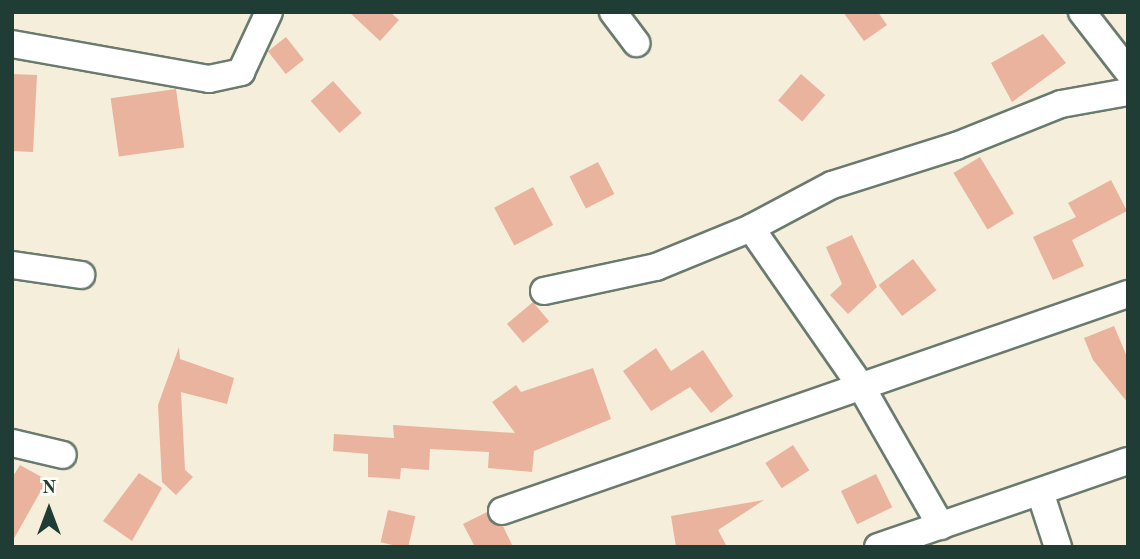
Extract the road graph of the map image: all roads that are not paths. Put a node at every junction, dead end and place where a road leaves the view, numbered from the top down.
1 (269, 12) edge
2 (613, 12) edge
3 (1083, 12) edge
4 (636, 43) dead end
5 (12, 44) edge
6 (1128, 71) edge
7 (1128, 92) edge
8 (751, 228) junction
9 (12, 264) edge
10 (81, 275) dead end
11 (544, 291) dead end
12 (1128, 294) edge
13 (862, 388) junction
14 (12, 443) edge
15 (63, 455) dead end
16 (1128, 461) edge
17 (1041, 495) junction
18 (502, 511) dead end
19 (941, 526) junction
20 (878, 547) edge
21 (1058, 547) edge

1 - 5 street
2 - 4 street
3 - 6 street
7 - 8 street
8 - 11 street
8 - 13 street
9 - 10 street
12 - 13 street
13 - 18 street
13 - 19 street
14 - 15 street
16 - 17 street
17 - 19 street
17 - 21 street
19 - 20 street

